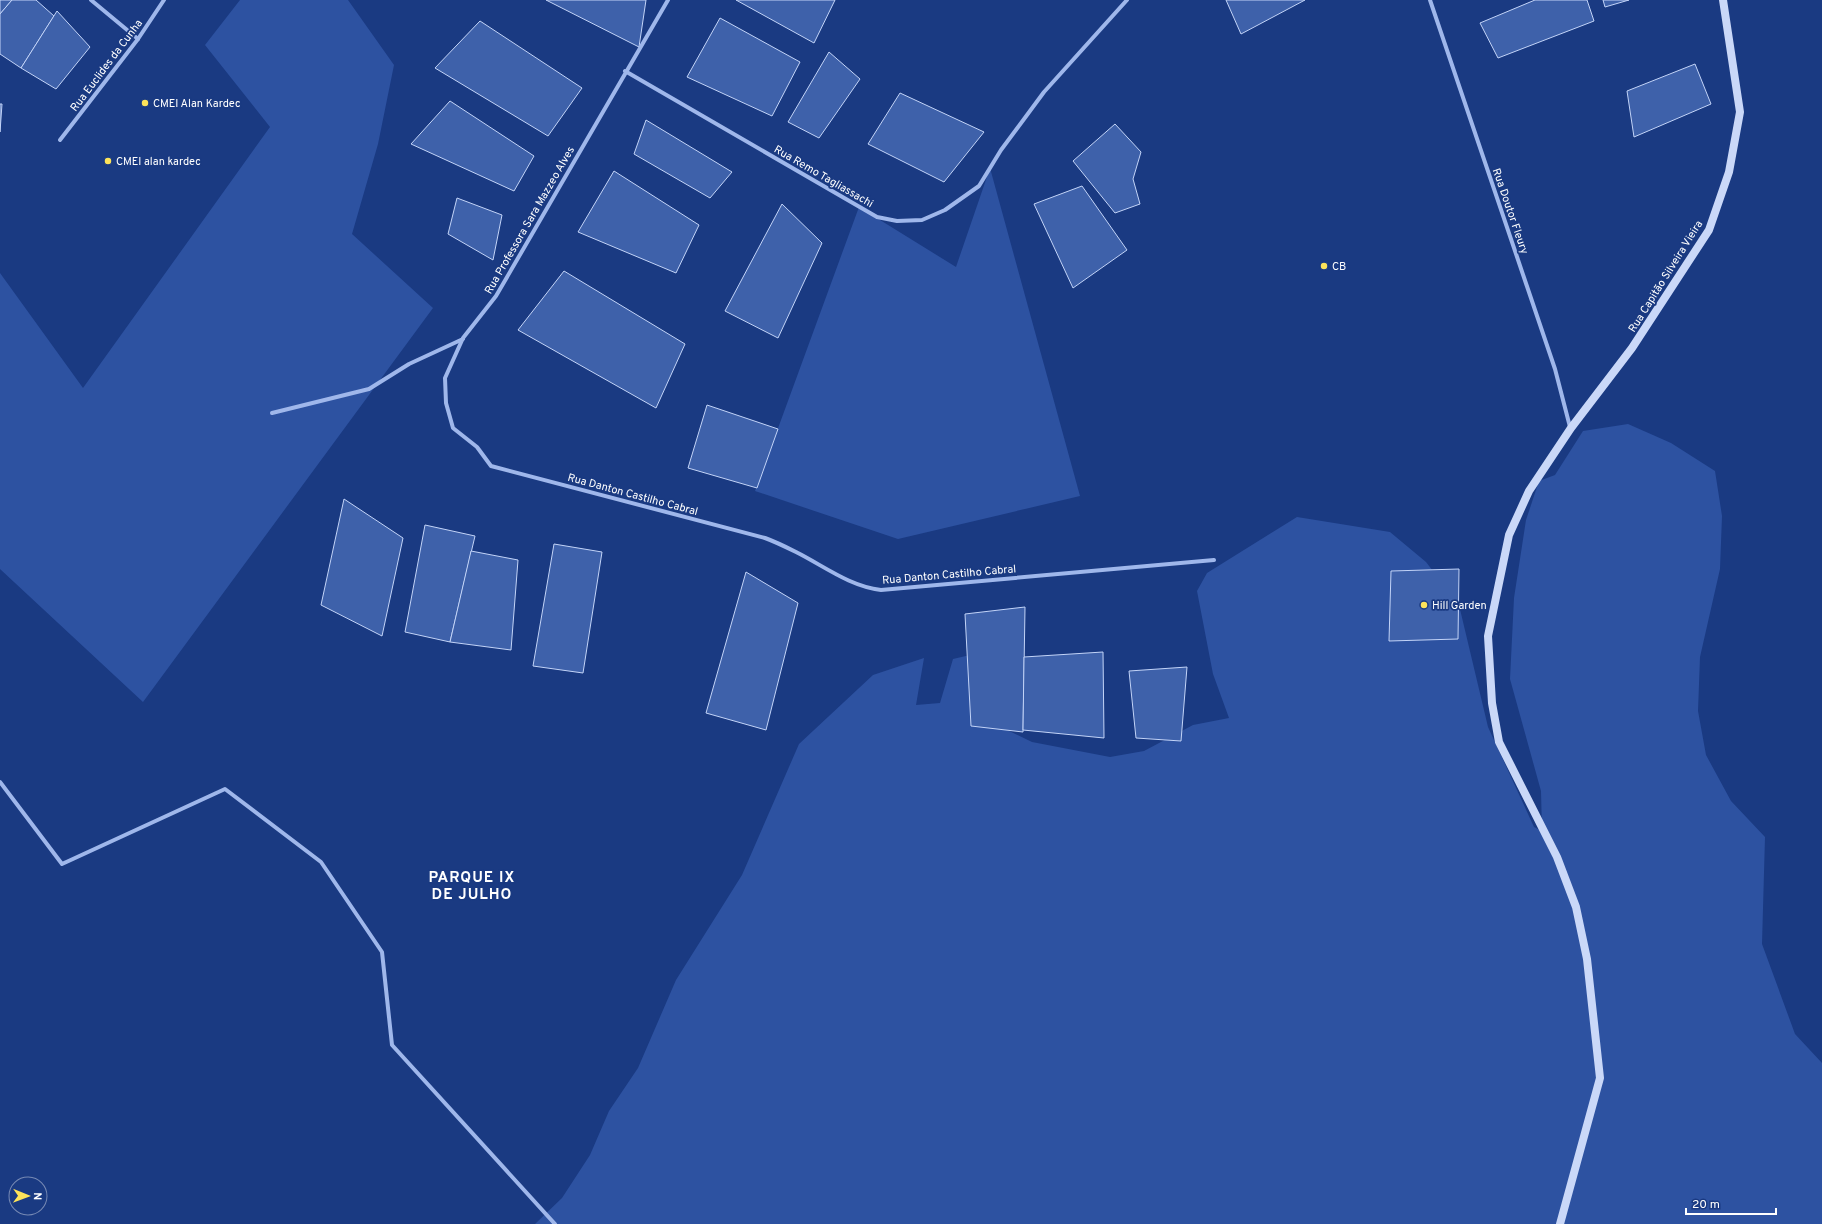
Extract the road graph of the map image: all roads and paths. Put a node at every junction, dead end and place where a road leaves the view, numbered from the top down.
1 (91, 0) edge
2 (164, 0) edge
3 (668, 0) edge
4 (1127, 0) edge
5 (1430, 0) edge
6 (1723, 0) edge
7 (138, 39) junction
8 (625, 71) junction
9 (60, 140) dead end
10 (463, 338) junction
11 (272, 413) dead end
12 (1571, 428) junction
13 (477, 447) joint
14 (1214, 560) dead end
15 (0, 782) edge
16 (555, 1224) edge
17 (1560, 1224) edge

1 - 7 street
2 - 7 street, Rua Euclides da Cunha
3 - 8 street, Rua Professora Sara Mazzeo Alves
4 - 8 street, Rua Remo Tagliassachi
5 - 12 street, Rua Doutor Fleury
6 - 12 street, Rua Capitão Silveira Vieira
7 - 9 street, Rua Euclides da Cunha
8 - 10 street, Rua Professora Sara Mazzeo Alves
10 - 11 street
10 - 13 street, Rua Professora Sara Mazzeo Alves
12 - 17 street, Rua Capitão Silveira Vieira
13 - 14 street, Rua Danton Castilho Cabral
15 - 16 street

